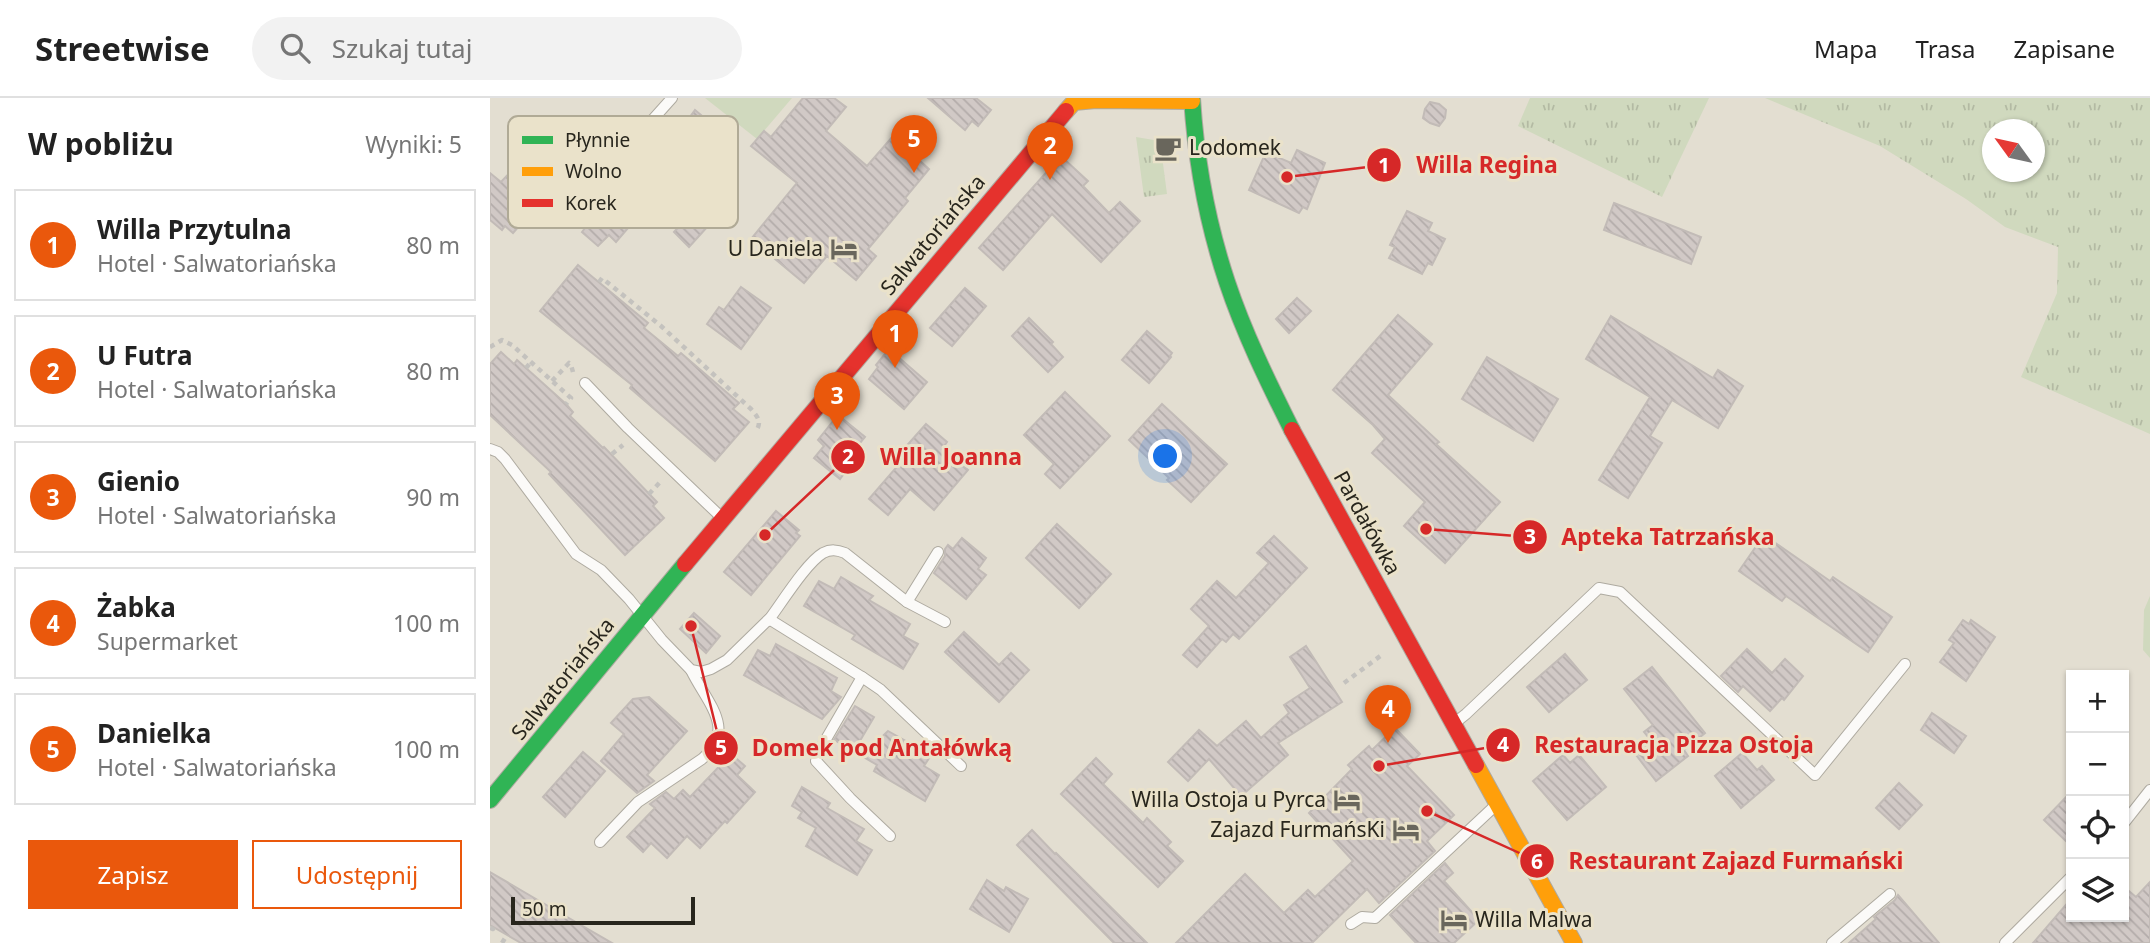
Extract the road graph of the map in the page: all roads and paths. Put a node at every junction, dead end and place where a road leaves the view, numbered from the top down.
1 (672, 98) edge
2 (1192, 99) edge
3 (1072, 100) edge
4 (656, 116) edge
5 (599, 282) dead end
6 (490, 346) edge
7 (531, 362) junction
8 (526, 368) dead end
9 (585, 383) dead end
10 (566, 404) dead end
11 (750, 439) dead end
12 (490, 449) edge
13 (722, 518) junction
14 (938, 552) dead end
15 (907, 602) junction
16 (642, 616) junction
17 (768, 621) junction
18 (945, 622) dead end
19 (1389, 651) dead end
20 (1905, 663) dead end
21 (691, 670) junction
22 (862, 677) junction
23 (1344, 683) dead end
24 (1454, 723) junction
25 (961, 766) dead end
26 (2150, 790) edge
27 (490, 800) edge
28 (1498, 803) junction
29 (2129, 816) edge
30 (890, 836) dead end
31 (600, 842) dead end
32 (2066, 882) edge
33 (1890, 894) dead end
34 (1351, 924) dead end
35 (507, 935) dead end
36 (502, 943) edge
37 (1574, 943) edge
38 (1832, 943) edge
39 (2005, 943) edge

1 - 4 lane
2 - 3 street, Salwatoriańska
2 - 24 street, Pardałówka
3 - 13 street, Salwatoriańska
5 - 11 path
6 - 7 path
7 - 8 path
7 - 10 path
9 - 13 lane
12 - 16 lane
13 - 16 street, Salwatoriańska
14 - 15 lane
15 - 17 lane
15 - 18 lane
16 - 21 lane, Salwatoriańska
16 - 27 street, Salwatoriańska
17 - 21 lane
17 - 22 lane
19 - 23 path
20 - 24 lane
21 - 31 lane, Salwatoriańska
22 - 25 lane
22 - 30 lane
24 - 28 street, Pardałówka
26 - 29 lane
28 - 34 lane
28 - 37 street, Pardałówka
32 - 39 lane
33 - 38 lane
35 - 36 path

